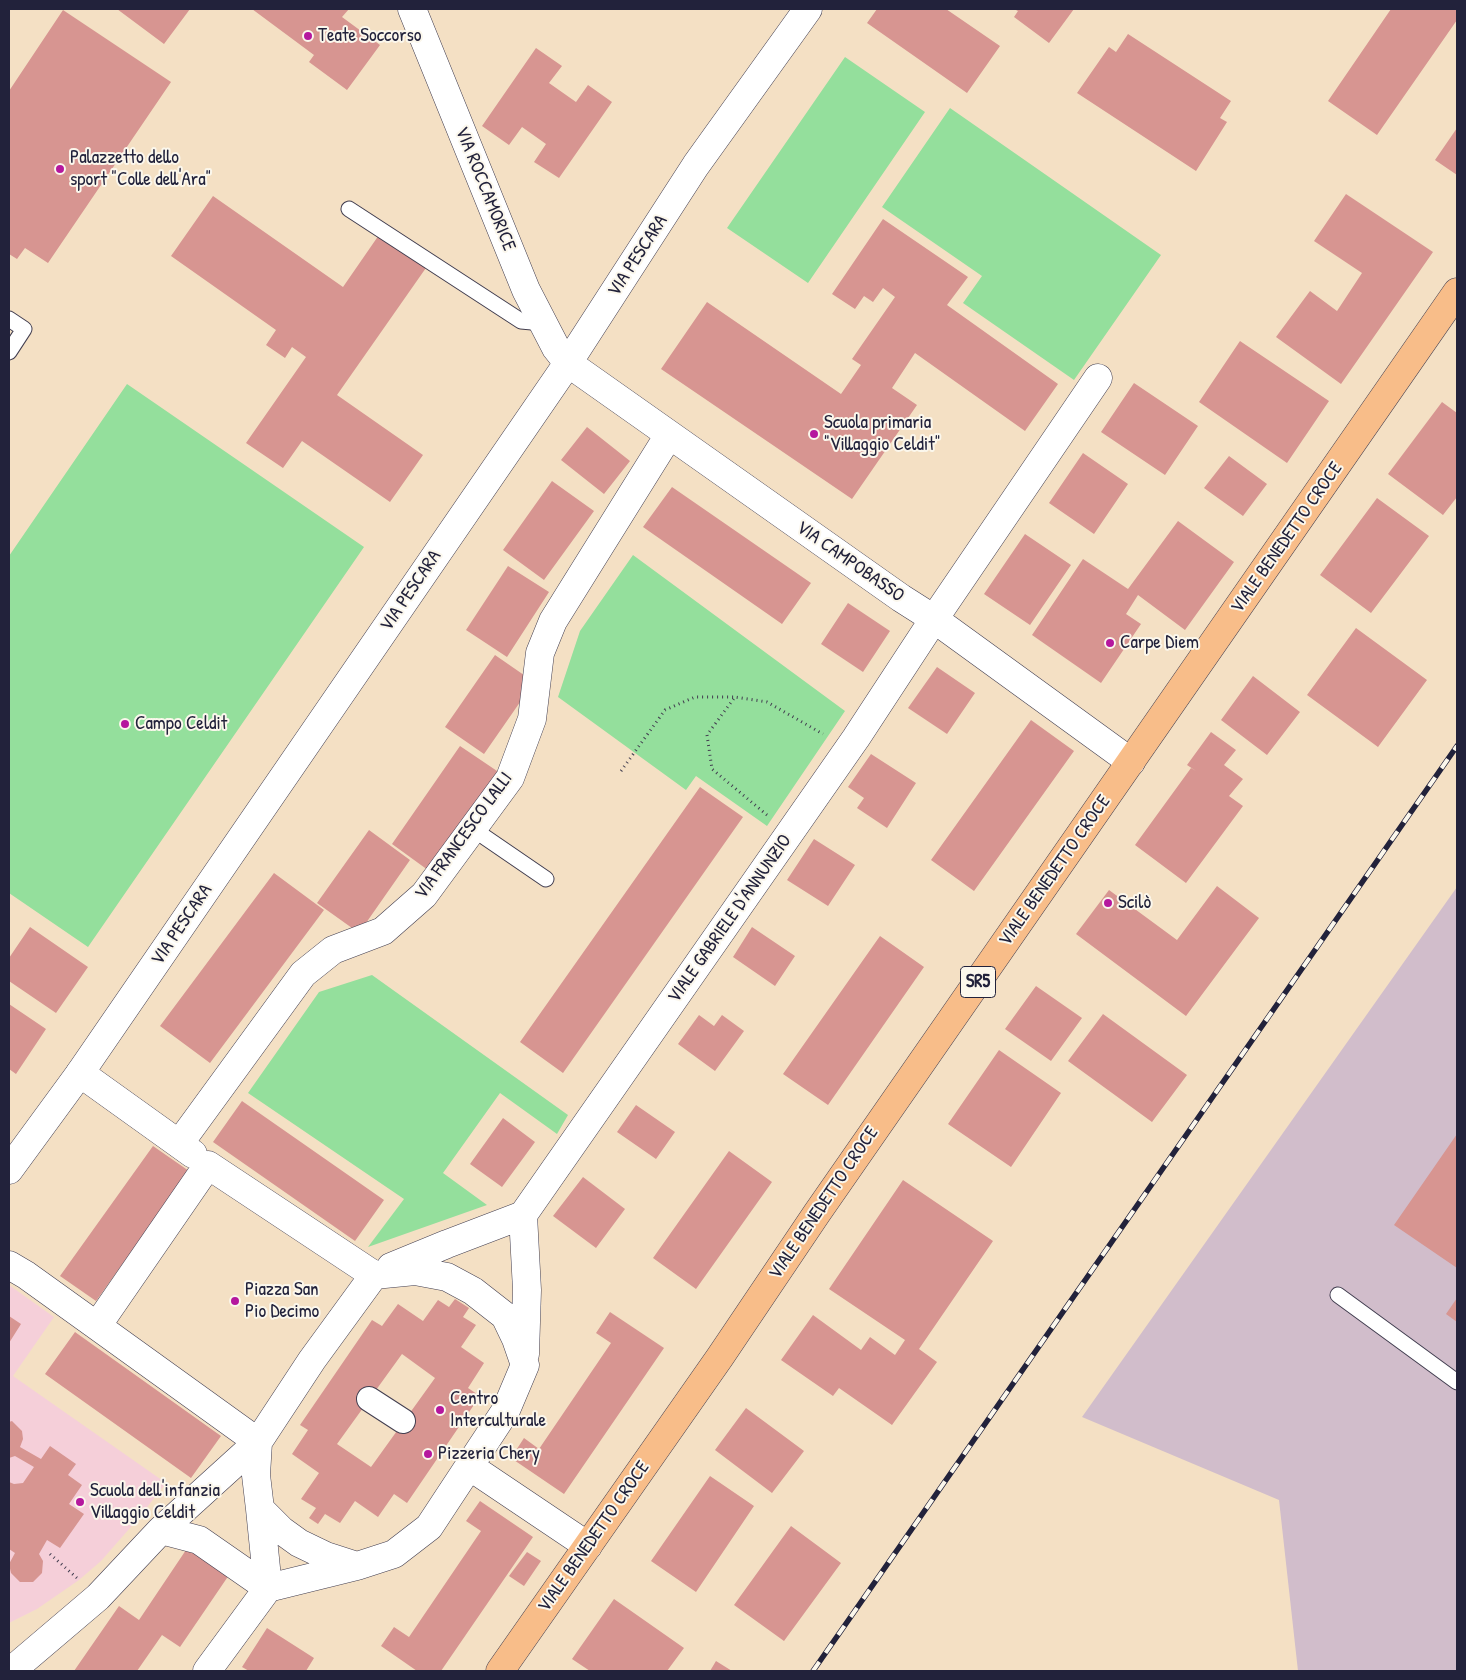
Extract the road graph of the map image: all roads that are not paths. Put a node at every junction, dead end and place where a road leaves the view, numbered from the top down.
1 (412, 9) edge
2 (808, 9) edge
3 (349, 209) dead end
4 (1457, 292) edge
5 (9, 319) edge
6 (542, 323) junction
7 (9, 352) edge
8 (568, 363) junction
9 (1098, 378) dead end
10 (669, 435) junction
11 (934, 619) junction
12 (1131, 762) junction
13 (472, 829) junction
14 (546, 879) dead end
15 (80, 1074) junction
16 (179, 1144) junction
17 (208, 1165) junction
18 (9, 1170) edge
19 (523, 1215) junction
20 (9, 1265) edge
21 (374, 1275) junction
22 (1338, 1295) dead end
23 (97, 1326) junction
24 (524, 1365) junction
25 (1457, 1382) edge
26 (369, 1399) dead end
27 (403, 1422) dead end
28 (258, 1442) junction
29 (469, 1466) junction
30 (260, 1509) junction
31 (162, 1530) junction
32 (588, 1546) junction
33 (357, 1566) junction
34 (268, 1588) junction
35 (11, 1671) edge
36 (207, 1671) edge
37 (500, 1671) edge

1 - 6 street, VIA ROCCAMORICE
2 - 8 street, VIA PESCARA
3 - 6 lane
4 - 12 main road, VIALE BENEDETTO CROCE / SR5
5 - 7 lane
6 - 8 street, VIA ROCCAMORICE
8 - 10 street, VIA CAMPOBASSO
8 - 15 street, VIA PESCARA
9 - 11 street, VIALE GABRIELE D'ANNUNZIO
10 - 11 street, VIA CAMPOBASSO
10 - 13 street, VIA FRANCESCO LALLI
11 - 12 street, VIA CAMPOBASSO
11 - 19 street, VIALE GABRIELE D'ANNUNZIO
12 - 32 main road, VIALE BENEDETTO CROCE / SR5
13 - 14 lane
13 - 16 street, VIA FRANCESCO LALLI
15 - 16 street
15 - 18 street, VIA PESCARA
16 - 17 street
17 - 21 street
17 - 23 street
19 - 21 street
19 - 24 street
20 - 23 street
21 - 24 street
21 - 28 street
22 - 25 lane
23 - 28 street
24 - 29 street
26 - 27 street
28 - 30 street
28 - 31 street
29 - 32 street
29 - 33 street
30 - 33 street
30 - 34 street
31 - 34 street
31 - 35 street
32 - 37 main road, VIALE BENEDETTO CROCE / SR5
33 - 34 street
34 - 36 street

